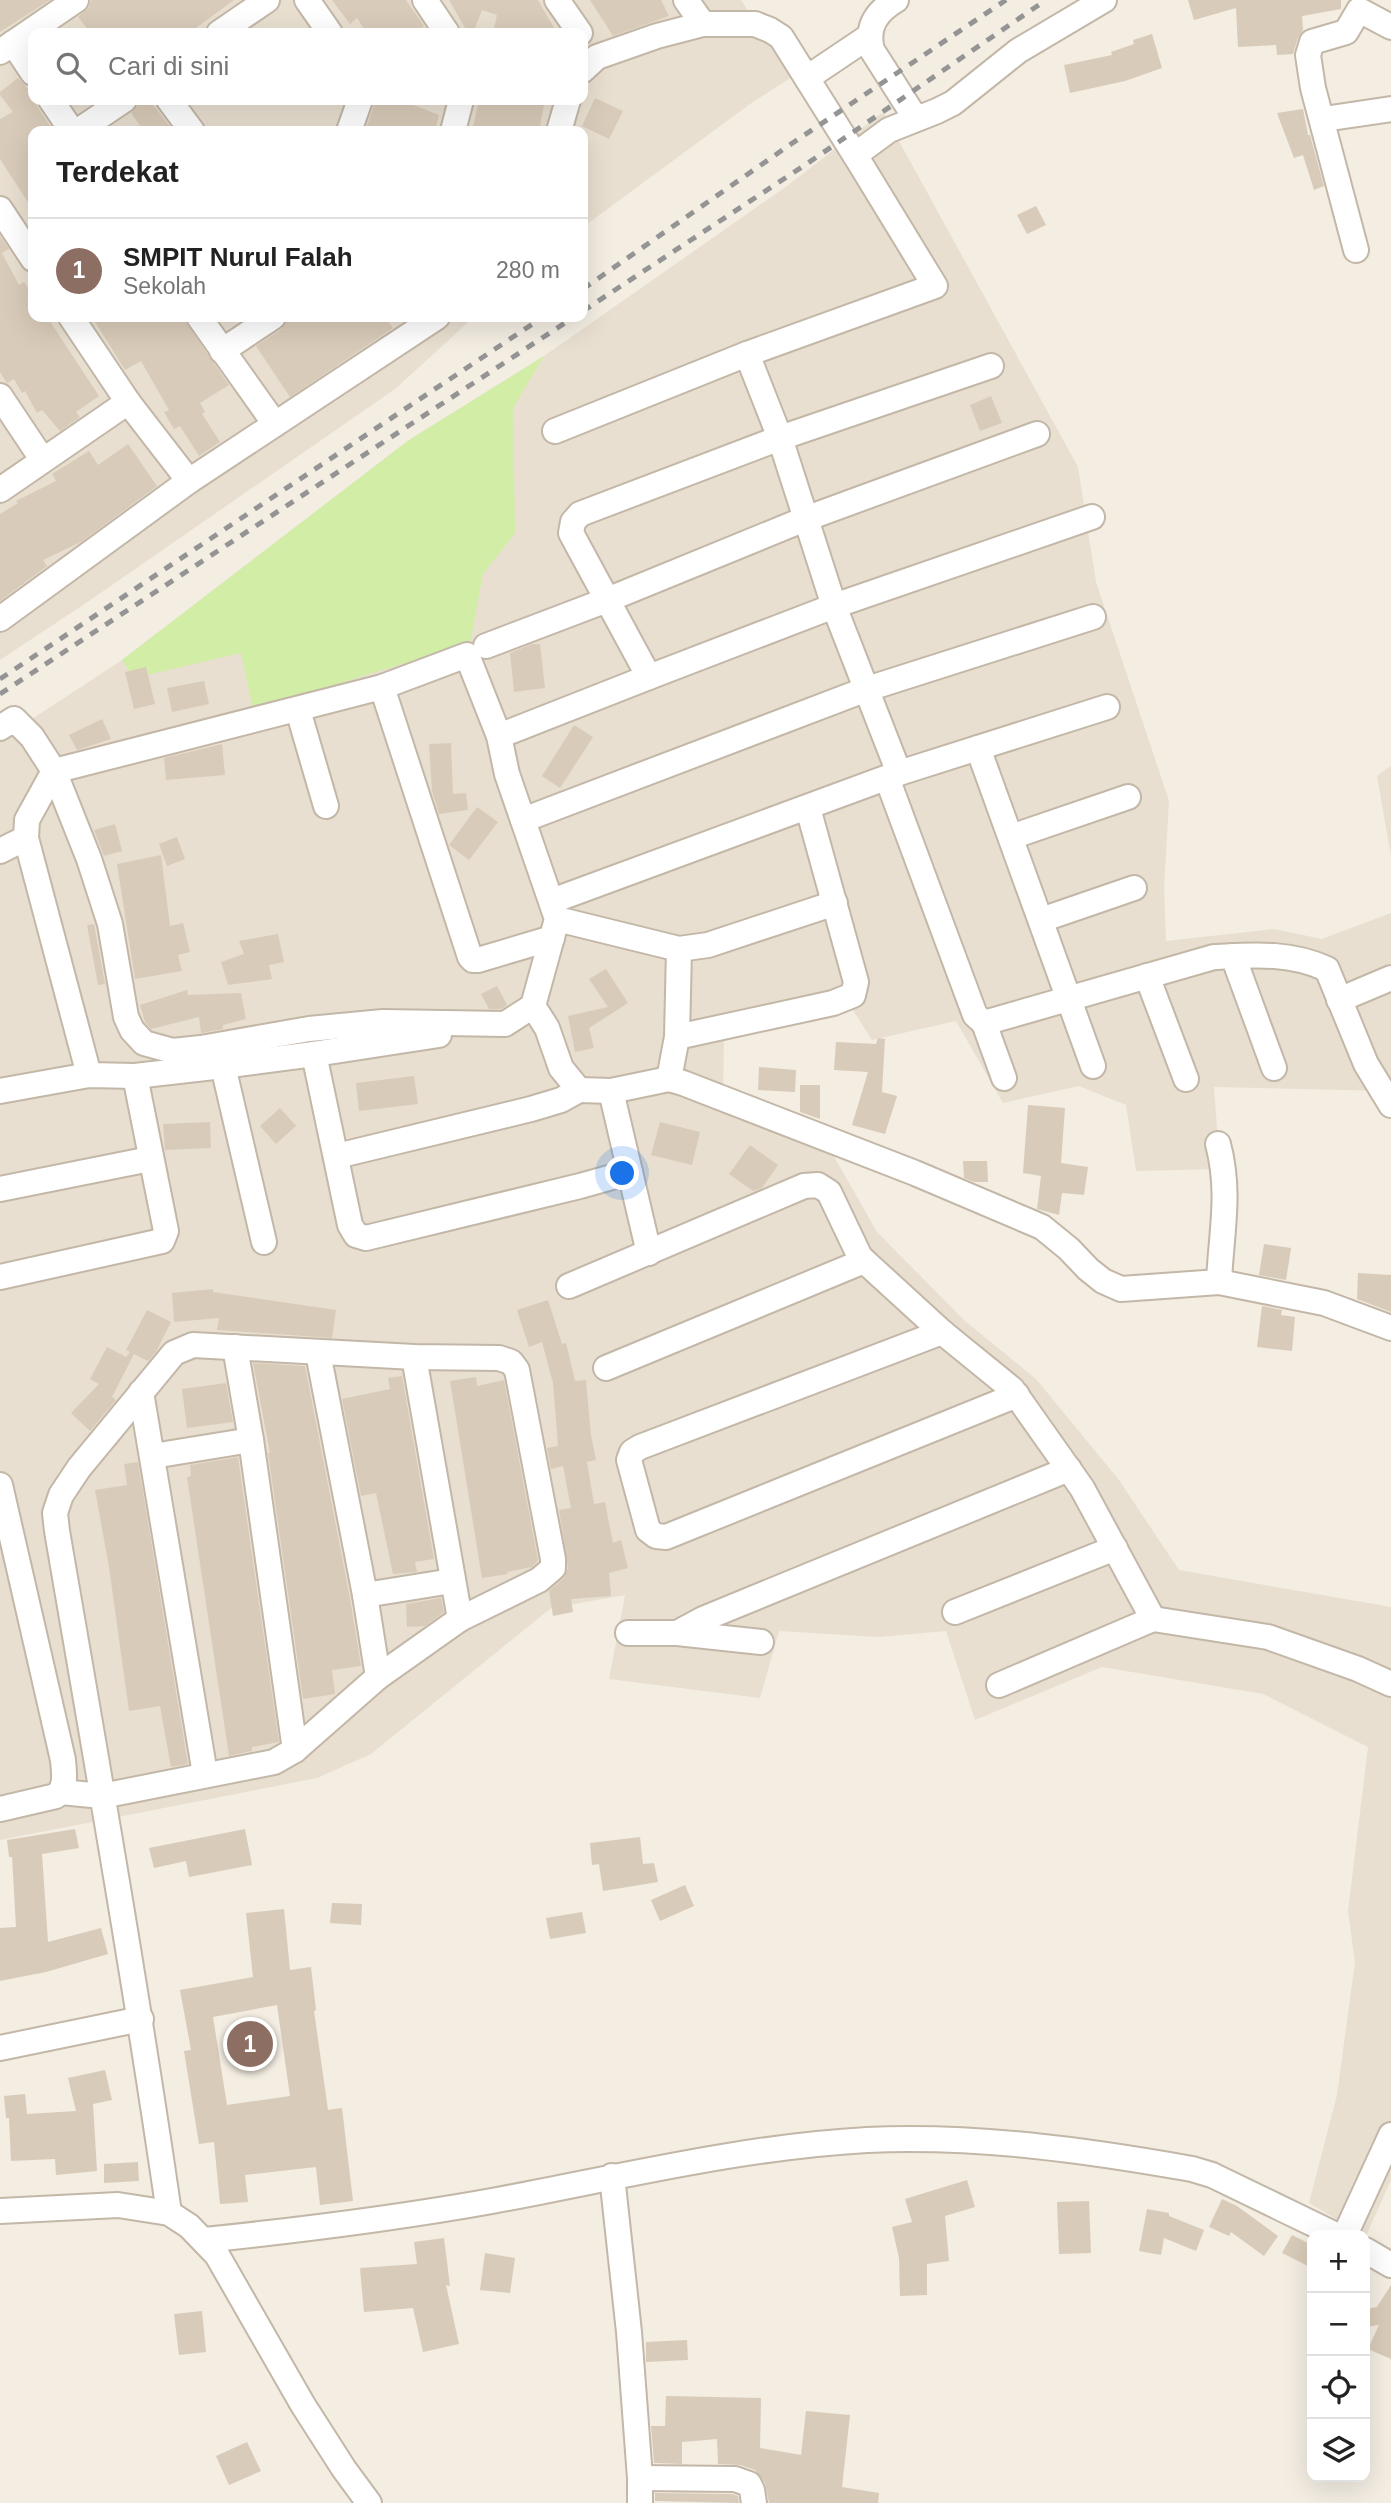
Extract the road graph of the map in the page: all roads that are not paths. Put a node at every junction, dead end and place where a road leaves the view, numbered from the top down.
1 (76, 0) edge
2 (267, 0) edge
3 (307, 0) edge
4 (425, 0) edge
5 (557, 0) edge
6 (686, 0) edge
7 (896, 0) edge
8 (1104, 0) edge
9 (1362, 5) edge
10 (703, 24) junction
11 (1391, 27) edge
12 (35, 28) edge
13 (226, 28) edge
14 (327, 28) edge
15 (444, 28) edge
16 (574, 28) edge
17 (28, 33) edge
18 (868, 37) junction
19 (6, 48) edge
20 (588, 49) edge
21 (28, 69) edge
22 (814, 73) junction
23 (54, 105) edge
24 (117, 105) edge
25 (173, 105) edge
26 (358, 105) edge
27 (460, 105) edge
28 (567, 105) edge
29 (1391, 109) edge
30 (916, 119) junction
31 (1324, 120) junction
32 (69, 126) edge
33 (85, 126) edge
34 (188, 126) edge
35 (351, 126) edge
36 (454, 126) edge
37 (560, 126) edge
38 (859, 152) junction
39 (0, 209) edge
40 (1356, 250) dead end
41 (28, 251) edge
42 (74, 322) edge
43 (202, 322) edge
44 (266, 322) edge
45 (429, 322) edge
46 (222, 351) junction
47 (747, 354) junction
48 (991, 366) dead end
49 (0, 396) edge
50 (128, 402) junction
51 (275, 424) junction
52 (555, 430) dead end
53 (1037, 435) dead end
54 (780, 438) junction
55 (42, 459) junction
56 (189, 481) junction
57 (0, 490) edge
58 (1092, 517) dead end
59 (805, 519) junction
60 (607, 600) junction
61 (834, 606) junction
62 (1093, 617) dead end
63 (0, 619) edge
64 (486, 646) dead end
65 (649, 677) junction
66 (382, 687) junction
67 (867, 689) junction
68 (1107, 707) dead end
69 (298, 710) junction
70 (0, 729) edge
71 (499, 736) junction
72 (978, 748) junction
73 (54, 771) junction
74 (893, 776) junction
75 (1128, 797) dead end
76 (326, 806) dead end
77 (807, 808) junction
78 (523, 820) junction
79 (1011, 837) junction
80 (26, 838) junction
81 (0, 851) edge
82 (1134, 888) dead end
83 (835, 903) junction
84 (553, 919) junction
85 (1041, 920) junction
86 (679, 949) junction
87 (1233, 956) junction
88 (1147, 976) junction
89 (1391, 978) edge
90 (1070, 998) junction
91 (1339, 1000) junction
92 (533, 1006) junction
93 (984, 1023) junction
94 (505, 1024) junction
95 (677, 1037) junction
96 (314, 1055) junction
97 (223, 1066) junction
98 (1093, 1066) dead end
99 (1274, 1068) dead end
100 (89, 1075) junction
101 (135, 1076) junction
102 (1004, 1078) dead end
103 (1384, 1078) edge
104 (669, 1079) junction
105 (1186, 1079) dead end
106 (579, 1090) junction
107 (0, 1091) edge
108 (611, 1091) junction
109 (1391, 1105) edge
110 (1218, 1144) dead end
111 (337, 1156) junction
112 (150, 1159) junction
113 (630, 1172) junction
114 (0, 1189) edge
115 (264, 1242) dead end
116 (649, 1253) junction
117 (864, 1261) junction
118 (0, 1277) edge
119 (1219, 1283) junction
120 (569, 1286) dead end
121 (1391, 1328) edge
122 (942, 1332) junction
123 (235, 1347) junction
124 (318, 1353) junction
125 (414, 1357) junction
126 (606, 1368) dead end
127 (141, 1392) junction
128 (1017, 1395) junction
129 (251, 1440) junction
130 (153, 1456) junction
131 (1069, 1469) junction
132 (0, 1485) edge
133 (6, 1541) edge
134 (1115, 1548) junction
135 (452, 1581) junction
136 (365, 1595) junction
137 (955, 1612) dead end
138 (460, 1619) junction
139 (1153, 1619) junction
140 (628, 1633) dead end
141 (677, 1633) junction
142 (761, 1642) dead end
143 (379, 1677) junction
144 (1391, 1684) edge
145 (999, 1685) dead end
146 (295, 1750) junction
147 (205, 1774) junction
148 (61, 1792) junction
149 (102, 1796) junction
150 (0, 1809) edge
151 (141, 2019) junction
152 (0, 2048) edge
153 (1391, 2135) edge
154 (612, 2176) junction
155 (0, 2211) edge
156 (169, 2213) junction
157 (1326, 2230) edge
158 (1347, 2230) edge
159 (205, 2240) junction
160 (1370, 2253) edge
161 (1391, 2265) edge
162 (640, 2478) junction
163 (369, 2503) edge
164 (640, 2503) edge
165 (754, 2503) edge

1 - 12 street
2 - 13 street
3 - 14 street
4 - 15 street
5 - 16 street
6 - 10 street
7 - 18 street
8 - 30 street
9 - 11 street
9 - 31 street
10 - 20 street
10 - 22 street
17 - 19 street
18 - 22 street
18 - 30 street
19 - 21 street
22 - 38 street
23 - 32 street
24 - 33 street
25 - 34 street
26 - 35 street
27 - 36 street
28 - 37 street
29 - 31 street
30 - 38 street
31 - 40 street
38 - 47 street
39 - 41 street
42 - 50 street
43 - 46 street
44 - 46 street
45 - 51 street
46 - 51 street
47 - 52 street
47 - 54 street
48 - 54 street
49 - 55 street
50 - 55 street
50 - 56 street
51 - 56 street
53 - 59 street
54 - 59 street
54 - 60 street
55 - 57 street
56 - 63 street
58 - 61 street
59 - 60 street
59 - 61 street
60 - 64 street
60 - 65 street
61 - 65 street
61 - 67 street
62 - 67 street
65 - 71 street
66 - 69 street
66 - 71 street
66 - 84 street
67 - 74 street
67 - 78 street
68 - 72 street
69 - 73 street
69 - 76 street
70 - 73 street
71 - 78 street
72 - 74 street
72 - 79 street
73 - 80 street
73 - 94 street
74 - 77 street
74 - 93 street
75 - 79 street
77 - 83 street
77 - 84 street
78 - 84 street
79 - 85 street
80 - 81 street
80 - 100 street
82 - 85 street
83 - 86 street
83 - 95 street
84 - 86 street
84 - 92 street
85 - 90 street
86 - 95 street
87 - 88 street
87 - 91 street
87 - 99 street
88 - 90 street
88 - 105 street
89 - 91 street
90 - 93 street
90 - 98 street
91 - 103 street
92 - 94 street
92 - 106 street
93 - 102 street
94 - 96 street
95 - 104 street
96 - 97 street
96 - 111 street
97 - 101 street
97 - 115 street
100 - 101 street
100 - 107 street
101 - 112 street
103 - 109 street
104 - 108 street
104 - 119 street
106 - 108 street
106 - 111 street
108 - 113 street
110 - 119 street
111 - 113 street
112 - 114 street
112 - 118 street
113 - 116 street
116 - 117 street
116 - 120 street
117 - 122 street
117 - 126 street
119 - 121 street
122 - 128 street
122 - 128 street
123 - 124 street
123 - 127 street
123 - 129 street
124 - 125 street
124 - 136 street
125 - 135 street
125 - 138 street
127 - 130 street
127 - 149 street
128 - 131 street
129 - 130 street
129 - 146 street
130 - 147 street
131 - 134 street
131 - 141 street
132 - 133 street
133 - 148 street
134 - 137 street
134 - 139 street
135 - 136 street
135 - 138 street
136 - 143 street
138 - 143 street
139 - 144 street
139 - 145 street
140 - 141 street
141 - 142 street
143 - 146 street
146 - 147 street
147 - 149 street
148 - 149 street
148 - 150 street
149 - 151 street
151 - 152 street
151 - 156 street
153 - 158 street
154 - 157 street
154 - 159 street
154 - 162 street
155 - 156 street
156 - 159 street
159 - 163 street
160 - 161 street
162 - 164 street
162 - 165 street

